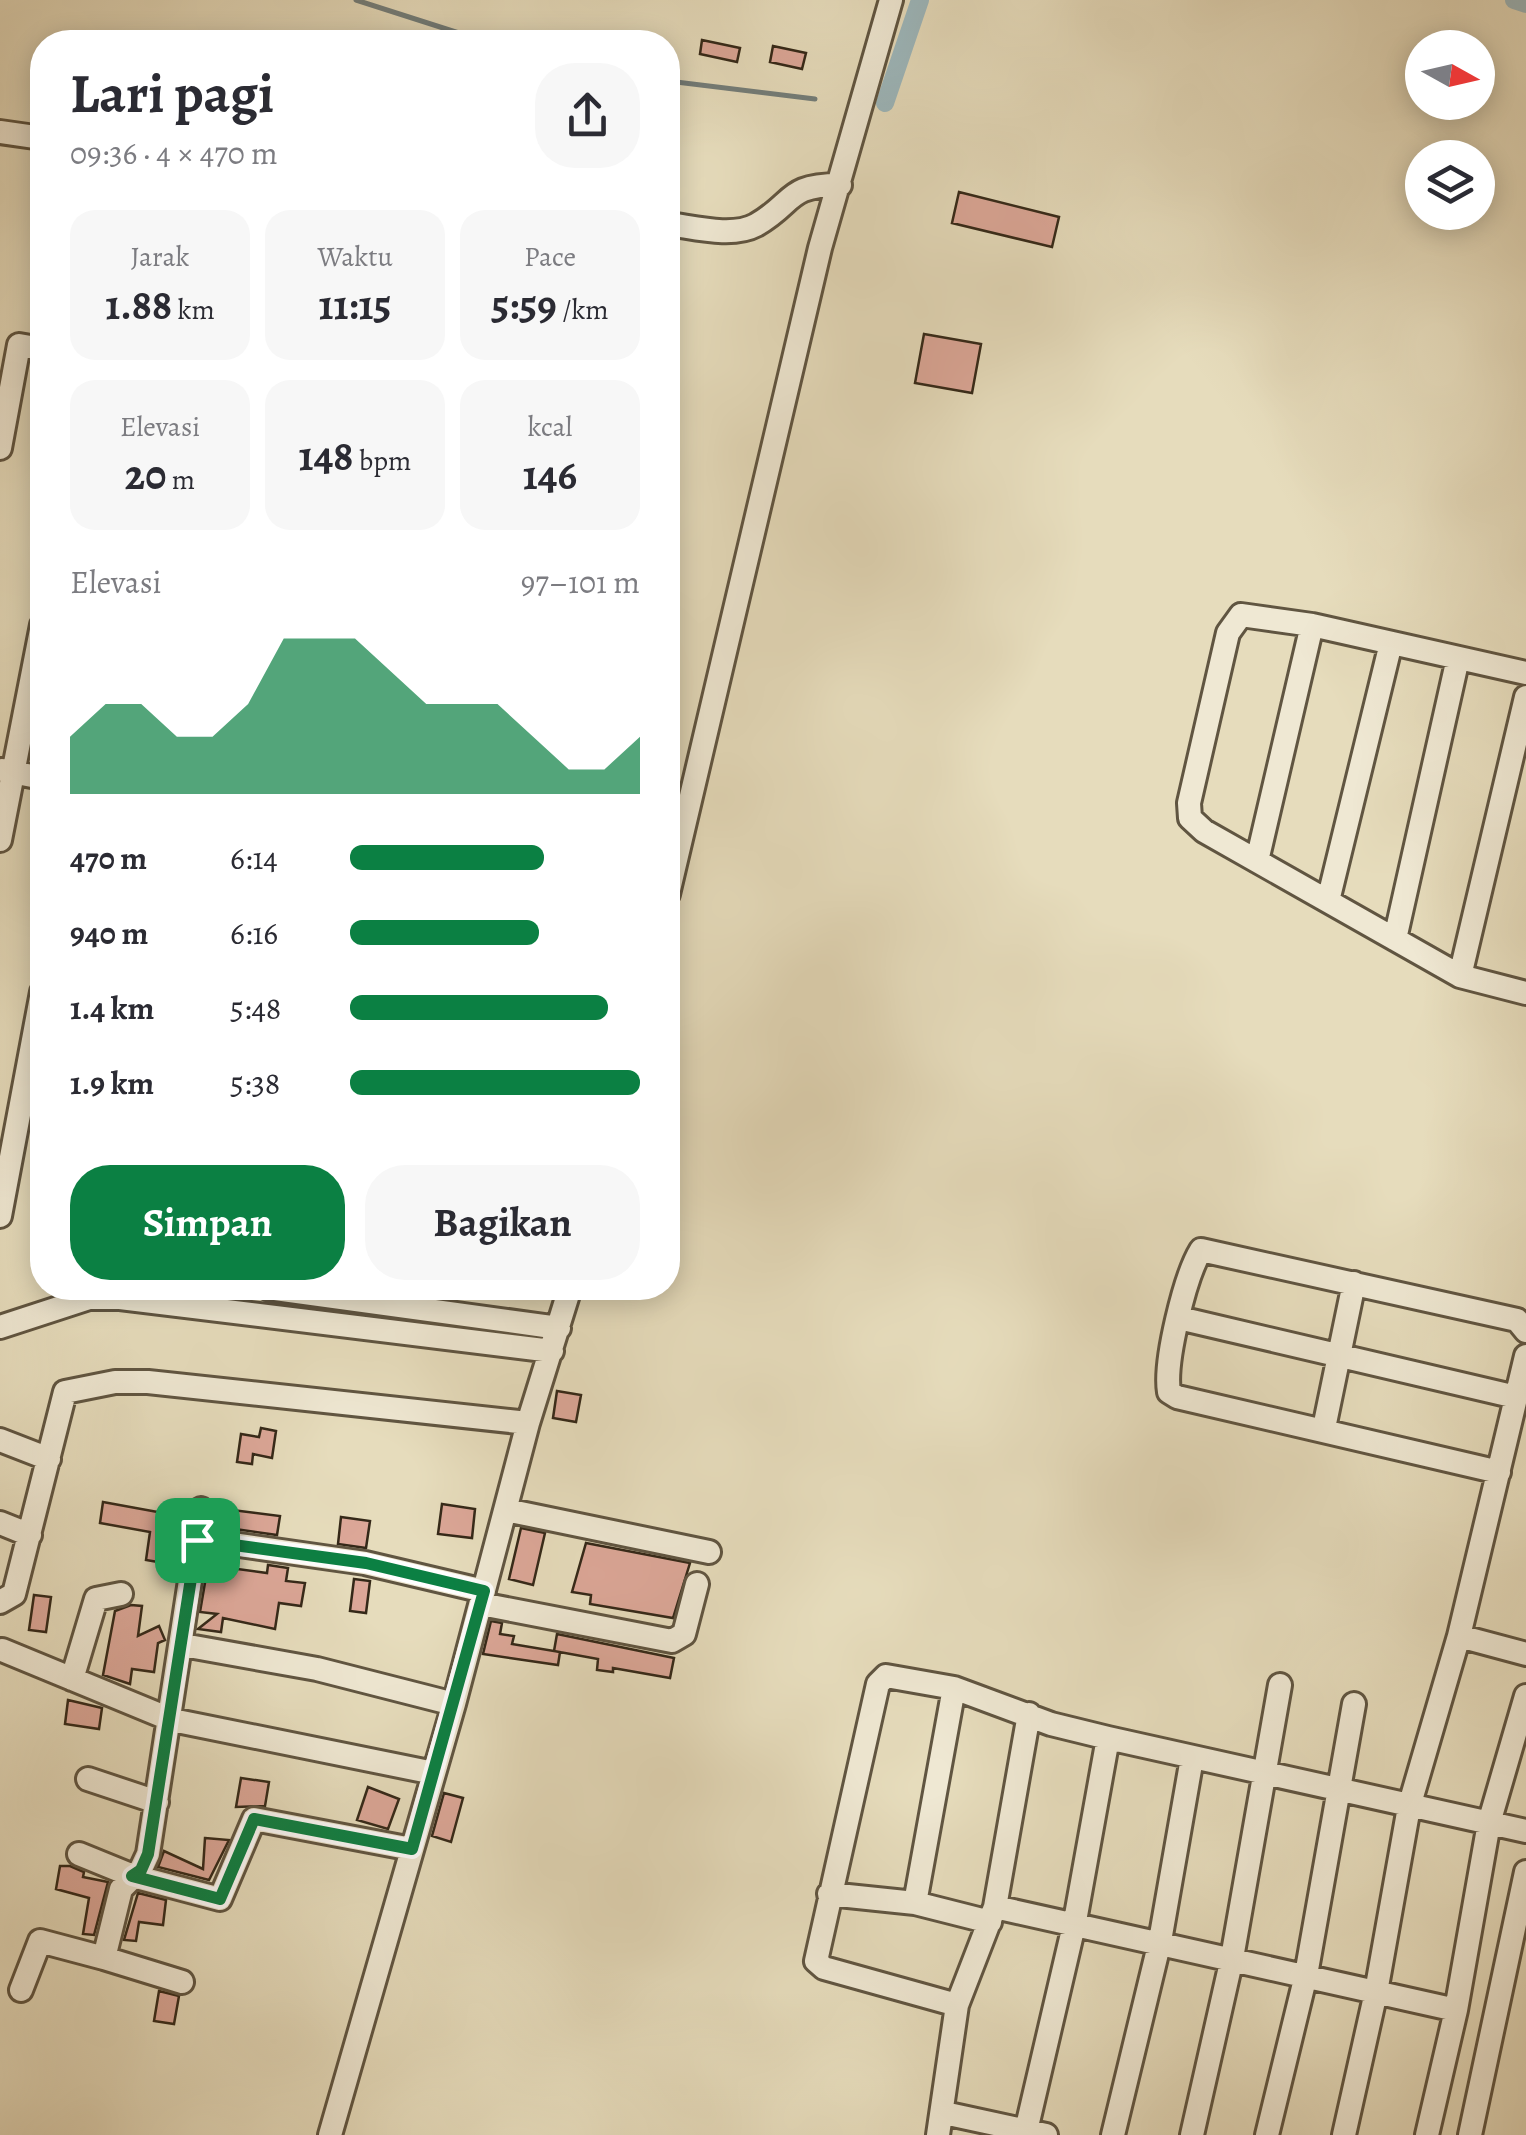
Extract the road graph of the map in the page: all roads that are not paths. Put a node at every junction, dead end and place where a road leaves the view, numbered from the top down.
1 (891, 0) edge
2 (0, 132) edge
3 (30, 136) edge
4 (840, 186) junction
5 (680, 225) edge
6 (30, 347) edge
7 (2, 421) edge
8 (0, 448) edge
9 (1312, 625) junction
10 (1391, 643) junction
11 (1458, 658) junction
12 (30, 673) edge
13 (1526, 673) edge
14 (1526, 697) edge
15 (6, 771) edge
16 (0, 840) edge
17 (680, 841) edge
18 (1258, 861) junction
19 (1328, 901) junction
20 (1395, 939) junction
21 (1460, 976) junction
22 (1526, 993) edge
23 (30, 1056) edge
24 (0, 1216) edge
25 (1354, 1283) junction
26 (58, 1300) edge
27 (141, 1300) edge
28 (393, 1300) edge
29 (567, 1300) edge
30 (1179, 1318) junction
31 (0, 1327) edge
32 (1526, 1331) edge
33 (556, 1340) junction
34 (1341, 1356) junction
35 (1525, 1368) edge
36 (1516, 1397) junction
37 (528, 1423) junction
38 (1324, 1428) junction
39 (0, 1440) edge
40 (49, 1459) junction
41 (1498, 1472) junction
42 (202, 1509) dead end
43 (506, 1510) junction
44 (0, 1523) edge
45 (30, 1535) junction
46 (197, 1540) junction
47 (709, 1552) dead end
48 (697, 1584) dead end
49 (121, 1594) dead end
50 (482, 1598) junction
51 (0, 1602) edge
52 (1459, 1636) junction
53 (182, 1645) junction
54 (2, 1650) edge
55 (1526, 1654) edge
56 (72, 1679) junction
57 (1280, 1685) dead end
58 (954, 1688) junction
59 (1526, 1696) edge
60 (454, 1704) junction
61 (1354, 1704) dead end
62 (1029, 1714) junction
63 (172, 1720) junction
64 (1108, 1738) junction
65 (1192, 1758) junction
66 (434, 1773) junction
67 (1265, 1774) junction
68 (88, 1779) dead end
69 (1337, 1792) junction
70 (157, 1802) junction
71 (1409, 1807) junction
72 (1488, 1823) junction
73 (1526, 1832) edge
74 (412, 1849) junction
75 (79, 1854) dead end
76 (1526, 1872) edge
77 (132, 1876) junction
78 (829, 1894) junction
79 (915, 1904) junction
80 (992, 1914) junction
81 (1075, 1922) junction
82 (1160, 1941) junction
83 (104, 1958) junction
84 (1232, 1958) junction
85 (1306, 1976) junction
86 (182, 1982) dead end
87 (21, 1990) dead end
88 (1376, 1992) junction
89 (956, 2005) junction
90 (1456, 2010) junction
91 (941, 2124) edge
92 (1033, 2134) edge
93 (330, 2135) edge
94 (1113, 2135) edge
95 (1192, 2135) edge
96 (1267, 2135) edge
97 (1344, 2135) edge
98 (1427, 2135) edge
99 (1470, 2135) edge

1 - 4 street
2 - 3 street
4 - 5 street
4 - 17 street
6 - 7 street
7 - 8 street
9 - 10 street
9 - 18 street
9 - 18 street
10 - 11 street
10 - 19 street
11 - 13 street
11 - 20 street
12 - 15 street
14 - 21 street
15 - 16 street
18 - 19 street
19 - 20 street
20 - 21 street
21 - 22 street
23 - 24 street
25 - 30 street
25 - 32 street
25 - 34 street
26 - 31 street
27 - 33 street
28 - 33 street
29 - 33 street
30 - 34 street
30 - 38 street
33 - 37 street
34 - 36 street
34 - 38 street
35 - 36 street
36 - 41 street
37 - 40 street
37 - 43 street
38 - 41 street
39 - 40 street
40 - 45 street
41 - 52 street
42 - 46 street
43 - 47 street
43 - 50 street
44 - 45 street
45 - 51 street
46 - 50 street
46 - 53 street
48 - 50 street
49 - 56 street
50 - 60 street
52 - 55 street
52 - 71 street
53 - 60 street
53 - 63 street
54 - 56 street
56 - 63 street
57 - 67 street
58 - 62 street
58 - 78 street
58 - 79 street
59 - 72 street
60 - 66 street
61 - 69 street
62 - 64 street
62 - 80 street
63 - 66 street
63 - 70 street
64 - 65 street
64 - 81 street
65 - 67 street
65 - 82 street
66 - 74 street
67 - 69 street
67 - 84 street
68 - 70 street
69 - 71 street
69 - 85 street
70 - 77 street
71 - 72 street
71 - 88 street
72 - 73 street
72 - 90 street
74 - 77 street
74 - 93 street
75 - 77 street
76 - 99 street
77 - 83 street
78 - 79 street
78 - 89 street
79 - 80 street
80 - 81 street
80 - 89 street
81 - 82 street
81 - 92 street
82 - 84 street
82 - 94 street
83 - 86 street
83 - 87 street
84 - 85 street
84 - 95 street
85 - 88 street
85 - 96 street
88 - 90 street
88 - 97 street
89 - 91 street
90 - 98 street
91 - 92 street

